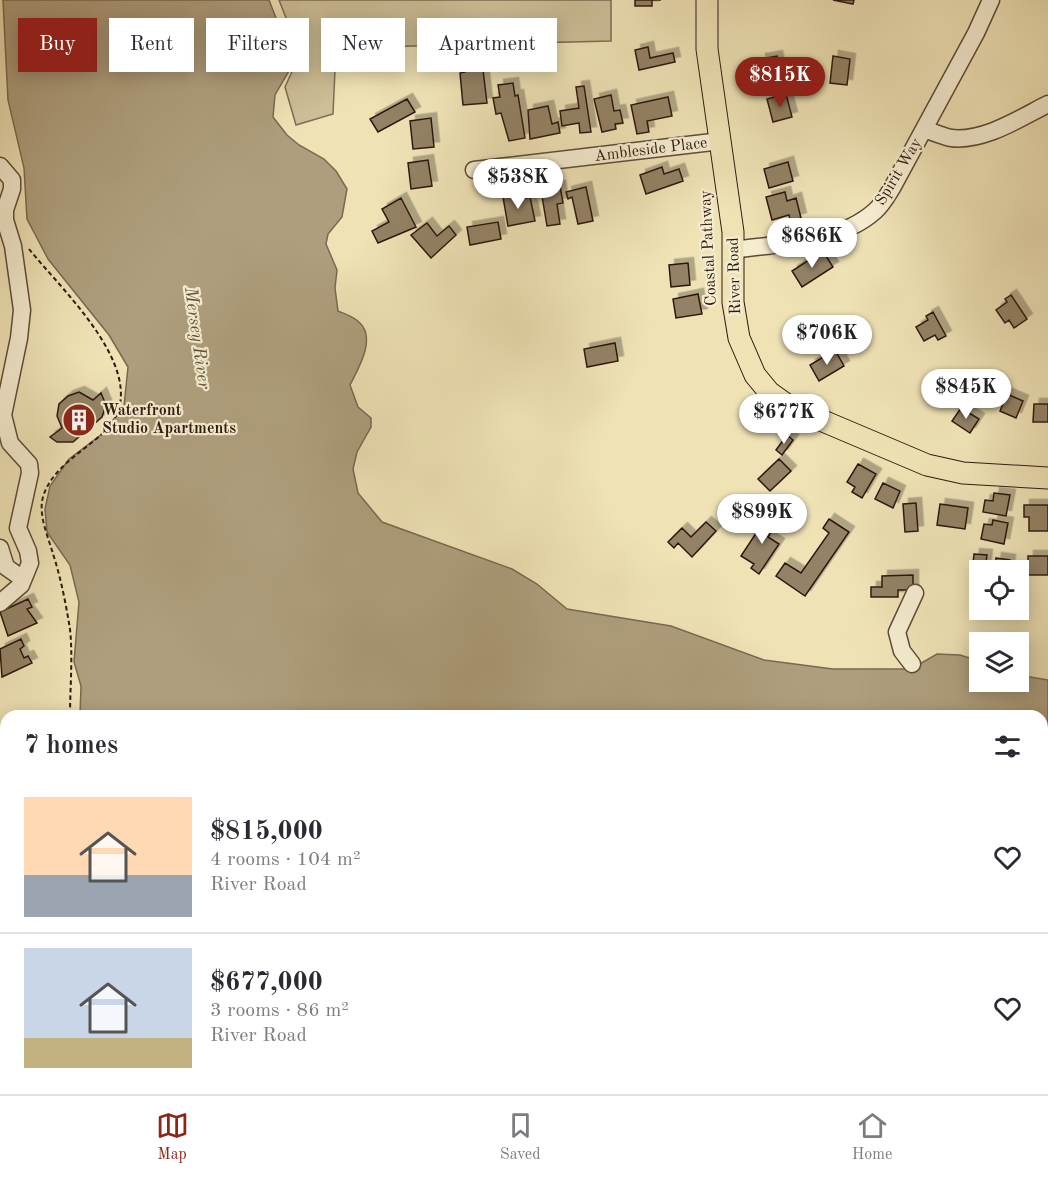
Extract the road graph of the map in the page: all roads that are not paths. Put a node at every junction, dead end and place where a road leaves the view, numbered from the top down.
1 (707, 0) edge
2 (991, 0) edge
3 (1048, 104) edge
4 (924, 129) junction
5 (721, 141) junction
6 (0, 166) edge
7 (474, 170) dead end
8 (733, 250) junction
9 (1048, 478) edge
10 (18, 528) junction
11 (0, 543) edge
12 (0, 549) edge
13 (23, 579) junction
14 (915, 593) dead end
15 (0, 603) edge
16 (912, 664) dead end

1 - 5 main road, River Road
2 - 4 street, Spirit Way
3 - 4 street
4 - 8 street, Spirit Way
5 - 7 street, Ambleside Place
5 - 8 main road, River Road
6 - 10 street
8 - 9 main road, River Road
10 - 11 street
10 - 13 street
12 - 13 street
13 - 15 street
14 - 16 street

